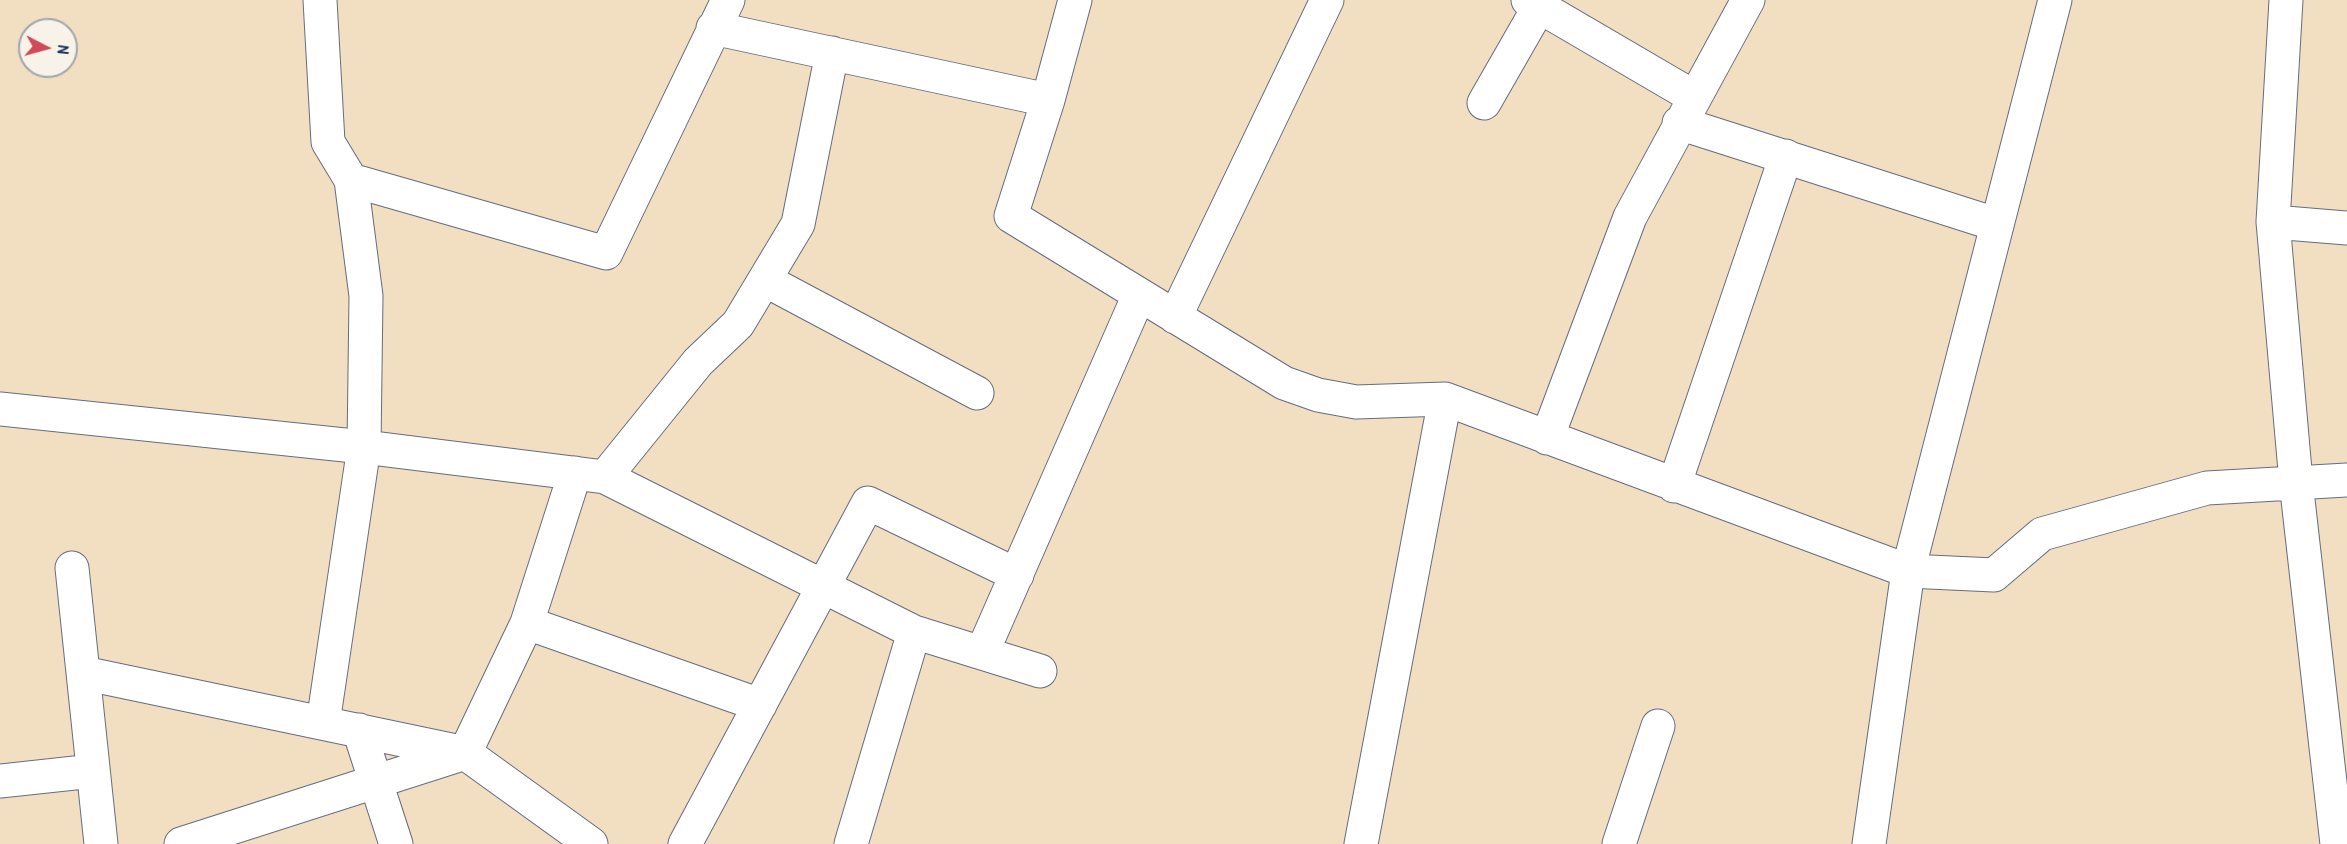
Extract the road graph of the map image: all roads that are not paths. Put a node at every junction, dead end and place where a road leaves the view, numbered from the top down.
1 (320, 0) edge
2 (1075, 0) edge
3 (1327, 0) edge
4 (1748, 0) edge
5 (2055, 0) edge
6 (2286, 0) edge
7 (1536, 2) edge
8 (721, 14) edge
9 (832, 53) junction
10 (1048, 100) junction
11 (1484, 103) dead end
12 (1687, 110) junction
13 (1786, 156) junction
14 (351, 180) junction
15 (2272, 222) junction
16 (1995, 224) junction
17 (2347, 228) edge
18 (765, 280) junction
19 (1139, 295) junction
20 (1175, 318) junction
21 (977, 393) dead end
22 (1445, 399) junction
23 (0, 409) edge
24 (1547, 438) junction
25 (364, 447) junction
26 (590, 475) junction
27 (2347, 480) edge
28 (2296, 482) junction
29 (1674, 486) junction
30 (72, 568) dead end
31 (1908, 571) junction
32 (1017, 575) junction
33 (823, 587) junction
34 (527, 623) junction
35 (914, 632) junction
36 (982, 653) junction
37 (1040, 671) dead end
38 (83, 673) junction
39 (760, 705) junction
40 (323, 723) junction
41 (1658, 726) dead end
42 (359, 730) junction
43 (465, 753) junction
44 (93, 771) junction
45 (0, 781) edge
46 (375, 782) junction
47 (101, 844) edge
48 (181, 844) edge
49 (396, 844) edge
50 (591, 844) edge
51 (685, 844) edge
52 (852, 844) edge
53 (1361, 844) edge
54 (1619, 844) edge
55 (1869, 844) edge
56 (2337, 844) edge

1 - 14 street
2 - 10 street
3 - 20 street
4 - 12 street
5 - 16 street
6 - 15 street
7 - 11 street
7 - 12 street
8 - 9 street
8 - 14 street
9 - 10 street
9 - 18 street
10 - 19 street
12 - 13 street
12 - 24 street
13 - 16 street
13 - 29 street
14 - 25 street
15 - 17 street
15 - 28 street
16 - 31 street
18 - 21 street
18 - 26 street
19 - 20 street
19 - 32 street
20 - 22 street
22 - 24 street
22 - 53 street
23 - 25 street
24 - 29 street
25 - 26 street
25 - 40 street
26 - 33 street
26 - 34 street
27 - 28 street
28 - 31 street
28 - 56 street
29 - 31 street
30 - 38 street
31 - 55 street
32 - 33 street
32 - 36 street
33 - 35 street
33 - 39 street
34 - 39 street
34 - 43 street
35 - 36 street
35 - 52 street
36 - 37 street
38 - 40 street
38 - 44 street
39 - 51 street
40 - 42 street
41 - 54 street
42 - 43 street
42 - 46 street
43 - 46 street
43 - 50 street
44 - 45 street
44 - 47 street
46 - 48 street
46 - 49 street

